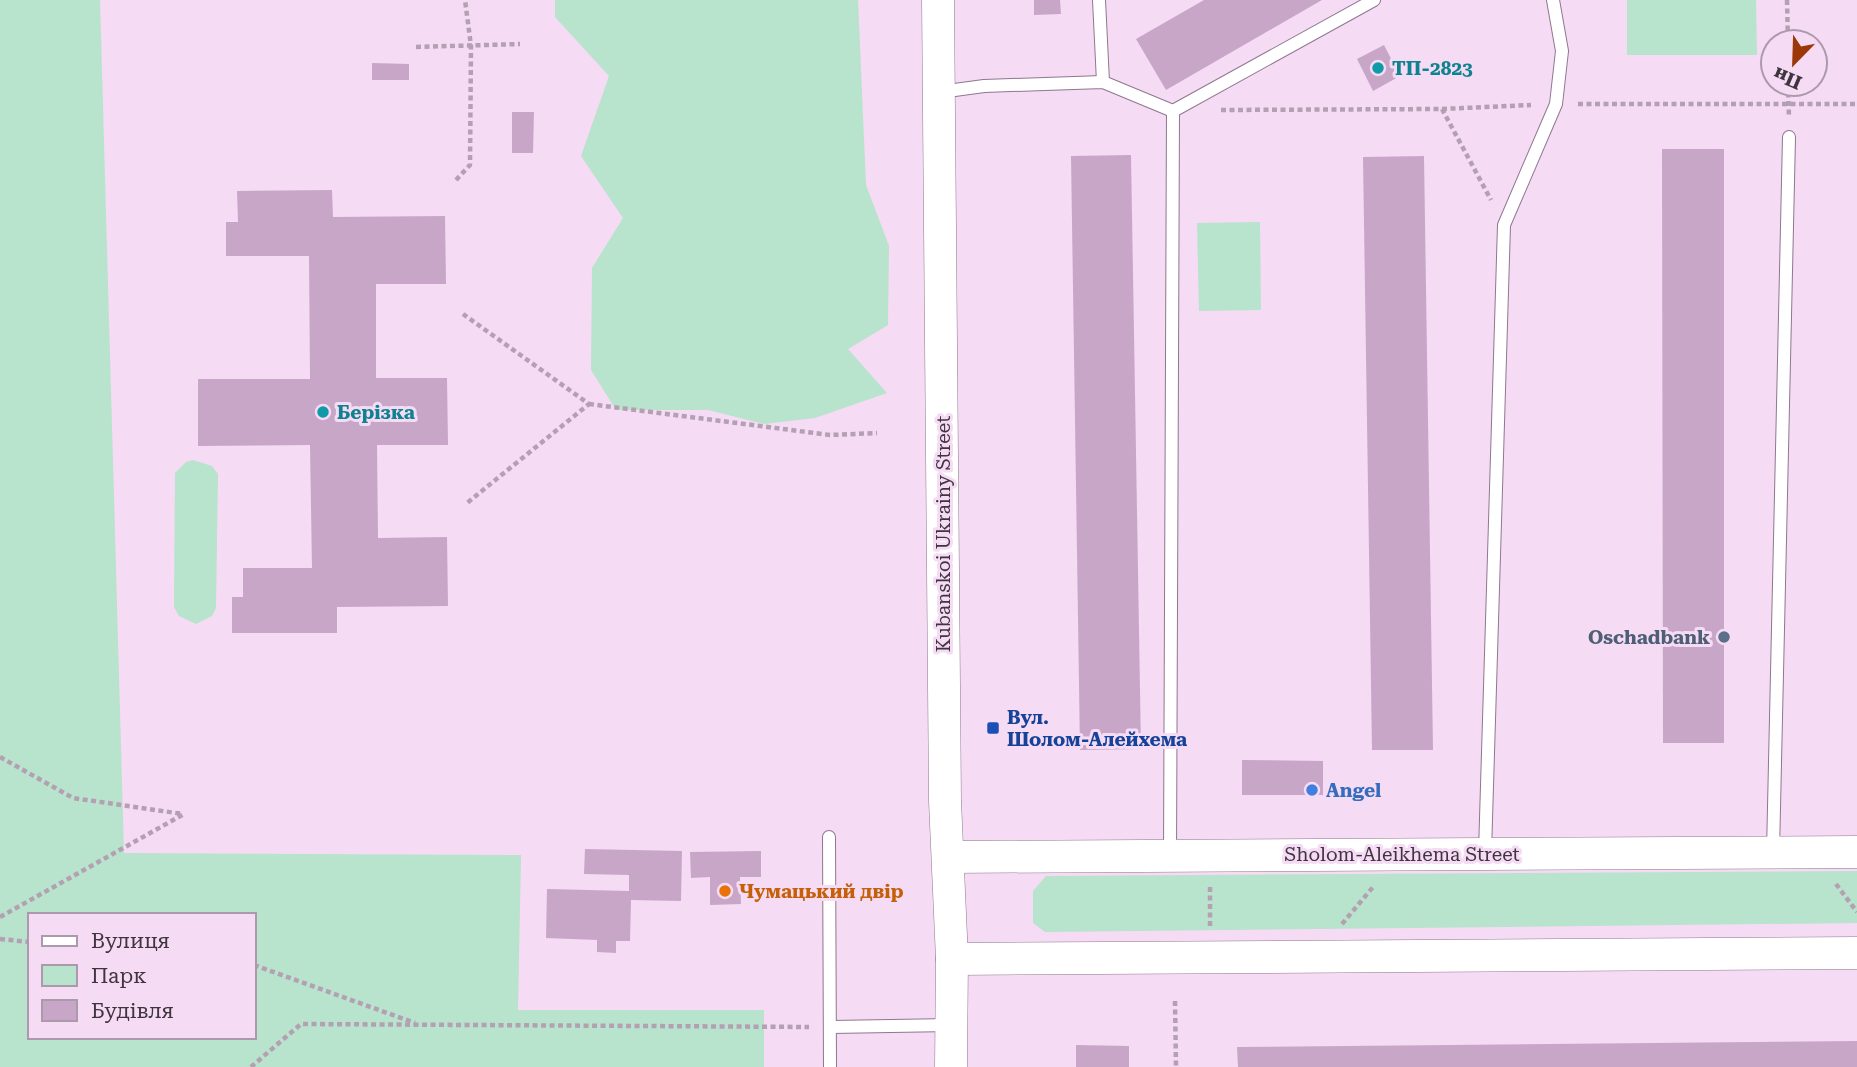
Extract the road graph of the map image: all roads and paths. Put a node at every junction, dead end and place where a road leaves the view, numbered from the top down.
1 (465, 0) edge
2 (938, 0) edge
3 (1099, 0) edge
4 (1374, 0) edge
5 (1553, 0) edge
6 (1787, 0) edge
7 (1788, 28) edge
8 (520, 44) dead end
9 (471, 46) junction
10 (416, 47) dead end
11 (1103, 82) junction
12 (940, 92) junction
13 (1789, 98) edge
14 (1556, 104) junction
15 (1789, 104) junction
16 (1857, 104) edge
17 (1442, 109) junction
18 (1173, 111) junction
19 (1788, 138) joint
20 (456, 180) dead end
21 (1504, 225) junction
22 (463, 314) dead end
23 (589, 404) junction
24 (877, 433) dead end
25 (467, 503) dead end
26 (0, 757) edge
27 (829, 837) dead end
28 (1773, 852) junction
29 (1857, 852) edge
30 (1485, 854) junction
31 (1400, 855) junction
32 (1170, 856) junction
33 (1209, 856) junction
34 (948, 857) junction
35 (0, 917) edge
36 (0, 939) edge
37 (28, 942) edge
38 (1857, 953) edge
39 (1316, 955) junction
40 (1211, 956) junction
41 (952, 958) junction
42 (256, 966) edge
43 (1175, 1001) dead end
44 (419, 1024) junction
45 (952, 1025) junction
46 (831, 1027) junction
47 (251, 1067) edge
48 (830, 1067) edge
49 (951, 1067) edge
50 (1176, 1067) edge

1 - 9 path
2 - 12 street, Kubanskoi Ukrainy Street
3 - 11 lane
4 - 18 lane
5 - 14 lane
6 - 7 path
8 - 9 path
9 - 10 path
9 - 20 path
11 - 12 lane
11 - 18 lane
12 - 34 street, Kubanskoi Ukrainy Street
13 - 15 path
14 - 15 path
14 - 17 path
14 - 21 lane
15 - 16 path
15 - 19 path
17 - 18 path
17 - 21 path
18 - 32 lane
19 - 28 lane
21 - 30 lane
22 - 23 path
23 - 24 path
23 - 25 path
26 - 35 path
27 - 46 lane
28 - 29 street, Sholom-Aleikhema Street
28 - 30 street, Sholom-Aleikhema Street
30 - 31 street, Sholom-Aleikhema Street
31 - 33 street, Sholom-Aleikhema Street
31 - 39 path
32 - 33 street, Sholom-Aleikhema Street
32 - 34 street, Sholom-Aleikhema Street
33 - 40 path
34 - 41 street, Kubanskoi Ukrainy Street
36 - 37 path
38 - 39 street
39 - 40 street
40 - 41 street
41 - 45 street, Kubanskoi Ukrainy Street
42 - 44 path
43 - 50 path
44 - 46 path
44 - 47 path
45 - 46 lane
45 - 49 street, Kubanskoi Ukrainy Street
46 - 48 lane

